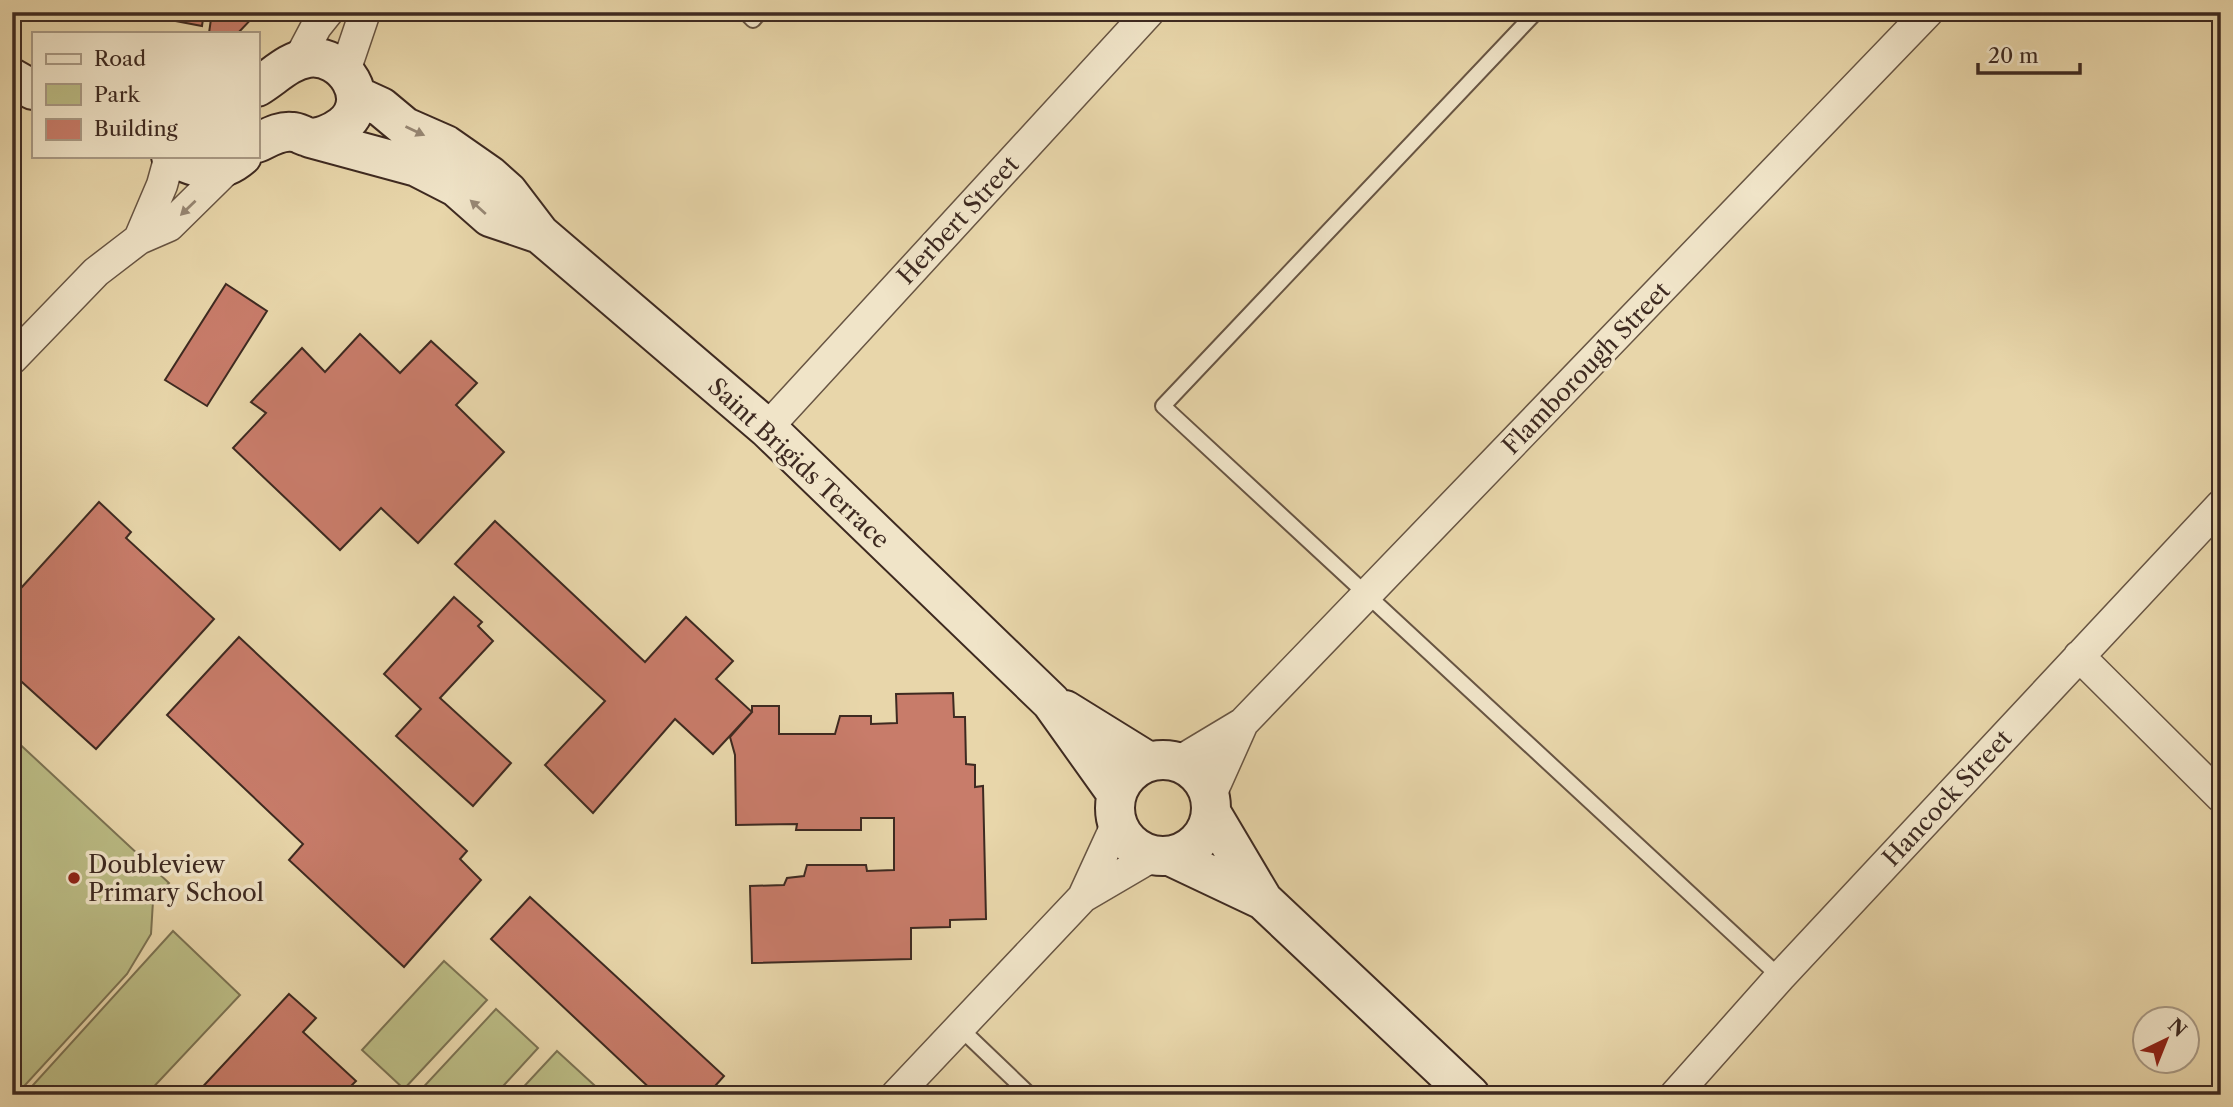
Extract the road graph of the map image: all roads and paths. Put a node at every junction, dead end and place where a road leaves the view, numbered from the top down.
1 (328, 12) edge
2 (365, 12) edge
3 (745, 12) edge
4 (760, 12) edge
5 (1149, 12) edge
6 (1536, 12) edge
7 (1928, 12) edge
8 (32, 61) edge
9 (298, 61) junction
10 (12, 66) edge
11 (12, 78) edge
12 (351, 83) junction
13 (259, 86) edge
14 (32, 89) edge
15 (310, 138) junction
16 (259, 144) edge
17 (170, 158) edge
18 (175, 158) edge
19 (237, 158) edge
20 (240, 158) edge
21 (540, 234) junction
22 (139, 239) junction
23 (12, 359) edge
24 (766, 428) junction
25 (2221, 505) edge
26 (1367, 595) junction
27 (2079, 656) junction
28 (1051, 702) junction
29 (1243, 723) junction
30 (1163, 762) junction
31 (2221, 797) edge
32 (1211, 806) junction
33 (1117, 808) junction
34 (1161, 856) junction
35 (1083, 897) junction
36 (1264, 900) junction
37 (1780, 977) junction
38 (960, 1028) junction
39 (896, 1095) edge
40 (1030, 1095) edge
41 (1470, 1095) edge
42 (1675, 1095) edge

1 - 9 street
2 - 12 street
3 - 4 lane
5 - 24 street, Herbert Street
6 - 26 lane
7 - 26 street, Flamborough Street
8 - 10 street
9 - 12 street, Saint Brigids Terrace
9 - 13 street
11 - 14 street
12 - 15 street
12 -> 21 street, Saint Brigids Terrace
15 - 16 street, Saint Brigids Terrace
21 -> 15 street, Saint Brigids Terrace
17 - 22 street
18 - 19 street, Saint Brigids Terrace
20 -> 22 street
21 - 24 street, Saint Brigids Terrace
22 - 23 street
24 - 28 street, Saint Brigids Terrace
25 - 27 street, Hancock Street
26 - 29 street, Flamborough Street
26 - 37 lane
27 - 31 street
27 - 37 street, Hancock Street
28 - 30 street, Saint Brigids Terrace
28 - 33 street, Saint Brigids Terrace
29 - 30 street, Flamborough Street
29 - 32 street, Flamborough Street
30 - 32 street
30 - 33 street
32 - 34 street
32 - 36 street
33 - 34 street
33 - 35 street
34 - 35 street
34 - 36 street
35 - 38 street
36 - 41 street
37 - 42 street, Hancock Street
38 - 39 street
38 - 40 lane

